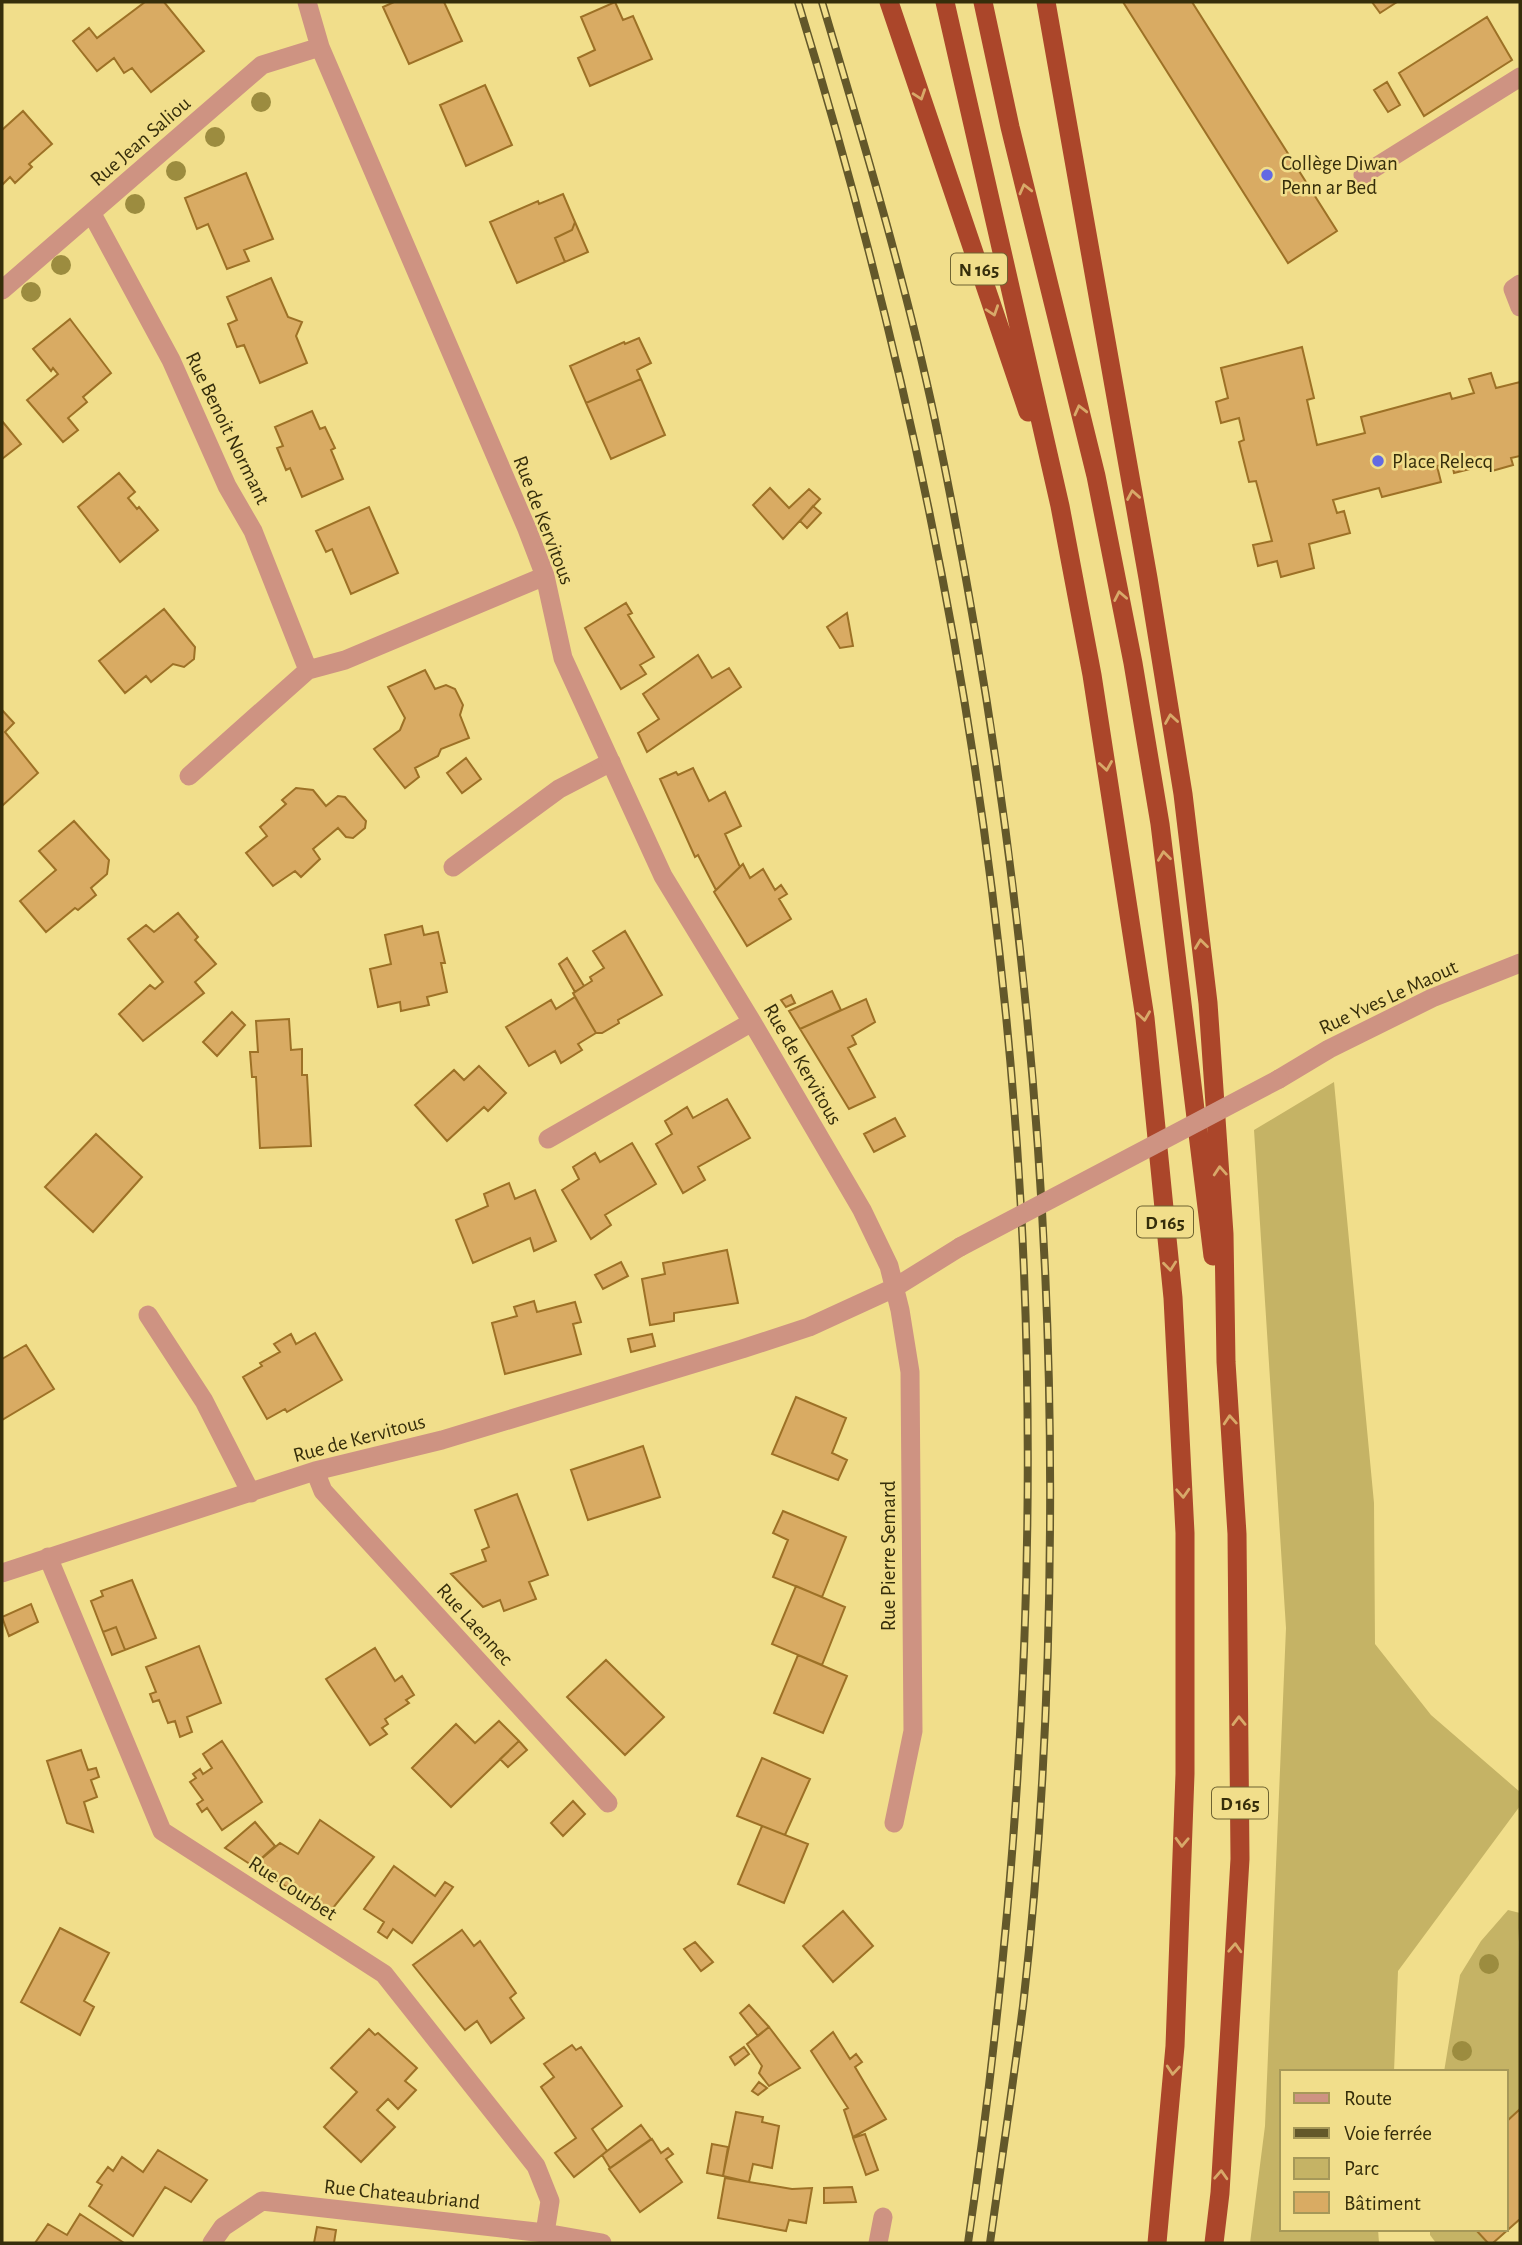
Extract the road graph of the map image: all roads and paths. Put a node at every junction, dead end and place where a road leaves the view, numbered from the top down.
1 (307, 2) edge
2 (889, 2) edge
3 (945, 2) edge
4 (983, 2) edge
5 (1046, 2) edge
6 (320, 47) junction
7 (1520, 78) edge
8 (1363, 175) dead end
9 (92, 214) junction
10 (1520, 284) edge
11 (2, 290) edge
12 (1520, 307) edge
13 (1060, 506) junction
14 (545, 576) junction
15 (308, 670) junction
16 (1092, 675) joint
17 (611, 762) junction
18 (189, 776) dead end
19 (453, 867) dead end
20 (1520, 964) edge
21 (752, 1022) junction
22 (548, 1139) dead end
23 (894, 1288) junction
24 (148, 1315) dead end
25 (1226, 1362) junction
26 (315, 1471) junction
27 (251, 1493) junction
28 (48, 1557) junction
29 (2, 1573) edge
30 (608, 1803) dead end
31 (894, 1823) dead end
32 (883, 2217) dead end
33 (545, 2232) junction
34 (212, 2243) edge
35 (602, 2243) edge
36 (878, 2243) edge
37 (1157, 2243) edge
38 (1214, 2243) edge

1 - 6 street, Rue de Kervitous
2 -> 13 highway, N 165
3 - 13 highway, N 165
25 -> 4 highway, D 165
25 -> 5 highway
6 - 9 street, Rue Jean Saliou
6 - 14 street, Rue de Kervitous
7 - 8 street
9 - 11 street, Rue Jean Saliou
9 - 15 street, Rue Benoit Normant
10 - 12 street
13 - 16 highway, N 165
14 - 15 street
14 - 17 street, Rue de Kervitous
15 - 18 street
16 -> 37 highway, D 165
17 - 19 street
17 - 21 street, Rue de Kervitous
20 - 23 street, Rue Yves Le Maout, bridge
21 - 22 street
21 - 23 street, Rue de Kervitous
23 - 26 street, Rue de Kervitous
23 - 31 street, Rue Pierre Semard
24 - 27 street
38 -> 25 highway, D 165
26 - 27 street, Rue de Kervitous
26 - 30 street, Rue Laennec
27 - 28 street, Rue de Kervitous
28 - 29 street, Rue de Kervitous
28 - 33 street, Rue Courbet
32 - 36 street
33 - 34 street, Rue Chateaubriand
33 - 35 street, Rue Chateaubriand

